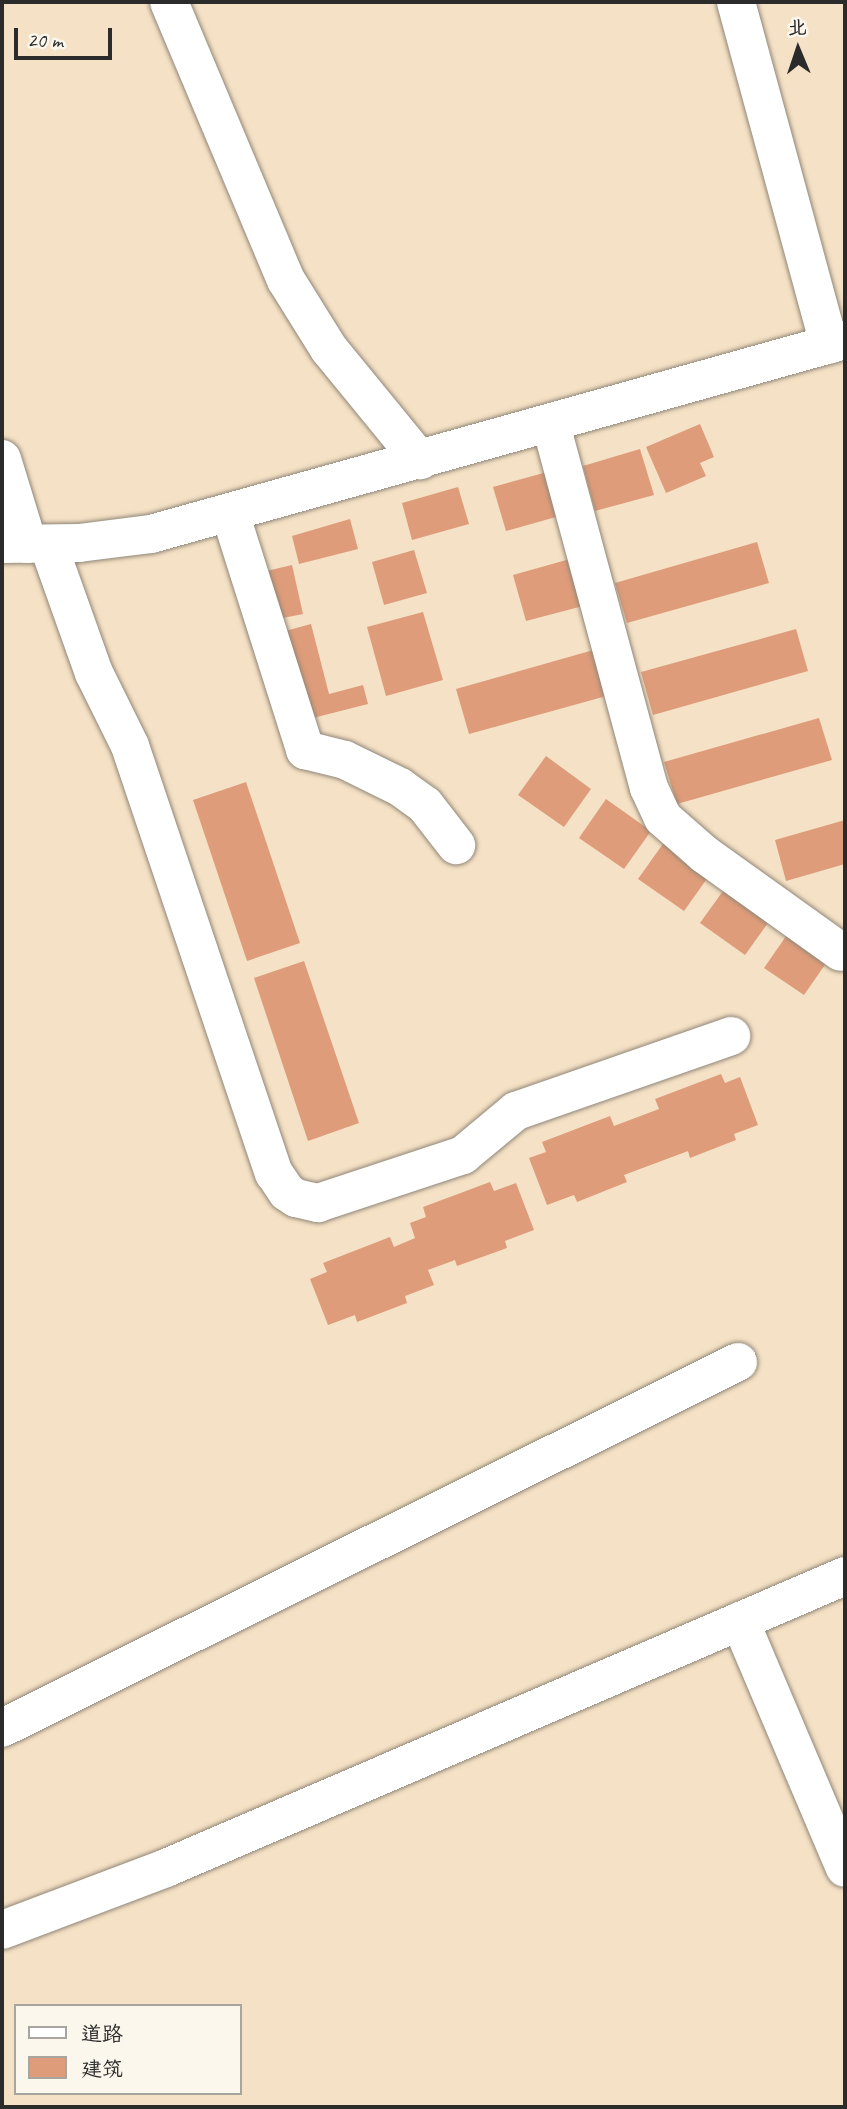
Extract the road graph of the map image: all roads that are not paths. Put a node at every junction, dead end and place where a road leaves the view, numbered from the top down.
1 (169, 2) edge
2 (736, 2) edge
3 (837, 343) edge
4 (551, 425) junction
5 (2, 459) edge
6 (420, 460) junction
7 (230, 513) junction
8 (26, 544) edge
9 (456, 845) dead end
10 (841, 952) dead end
11 (731, 1036) dead end
12 (738, 1362) dead end
13 (845, 1576) edge
14 (740, 1621) junction
15 (2, 1728) edge
16 (845, 1868) edge
17 (2, 1930) edge

1 - 6 street
2 - 3 street
3 - 4 street
4 - 6 street
4 - 10 street
5 - 8 street
6 - 7 street
7 - 8 street
7 - 9 street
8 - 11 street
12 - 15 street
13 - 14 street
14 - 16 street
14 - 17 street

